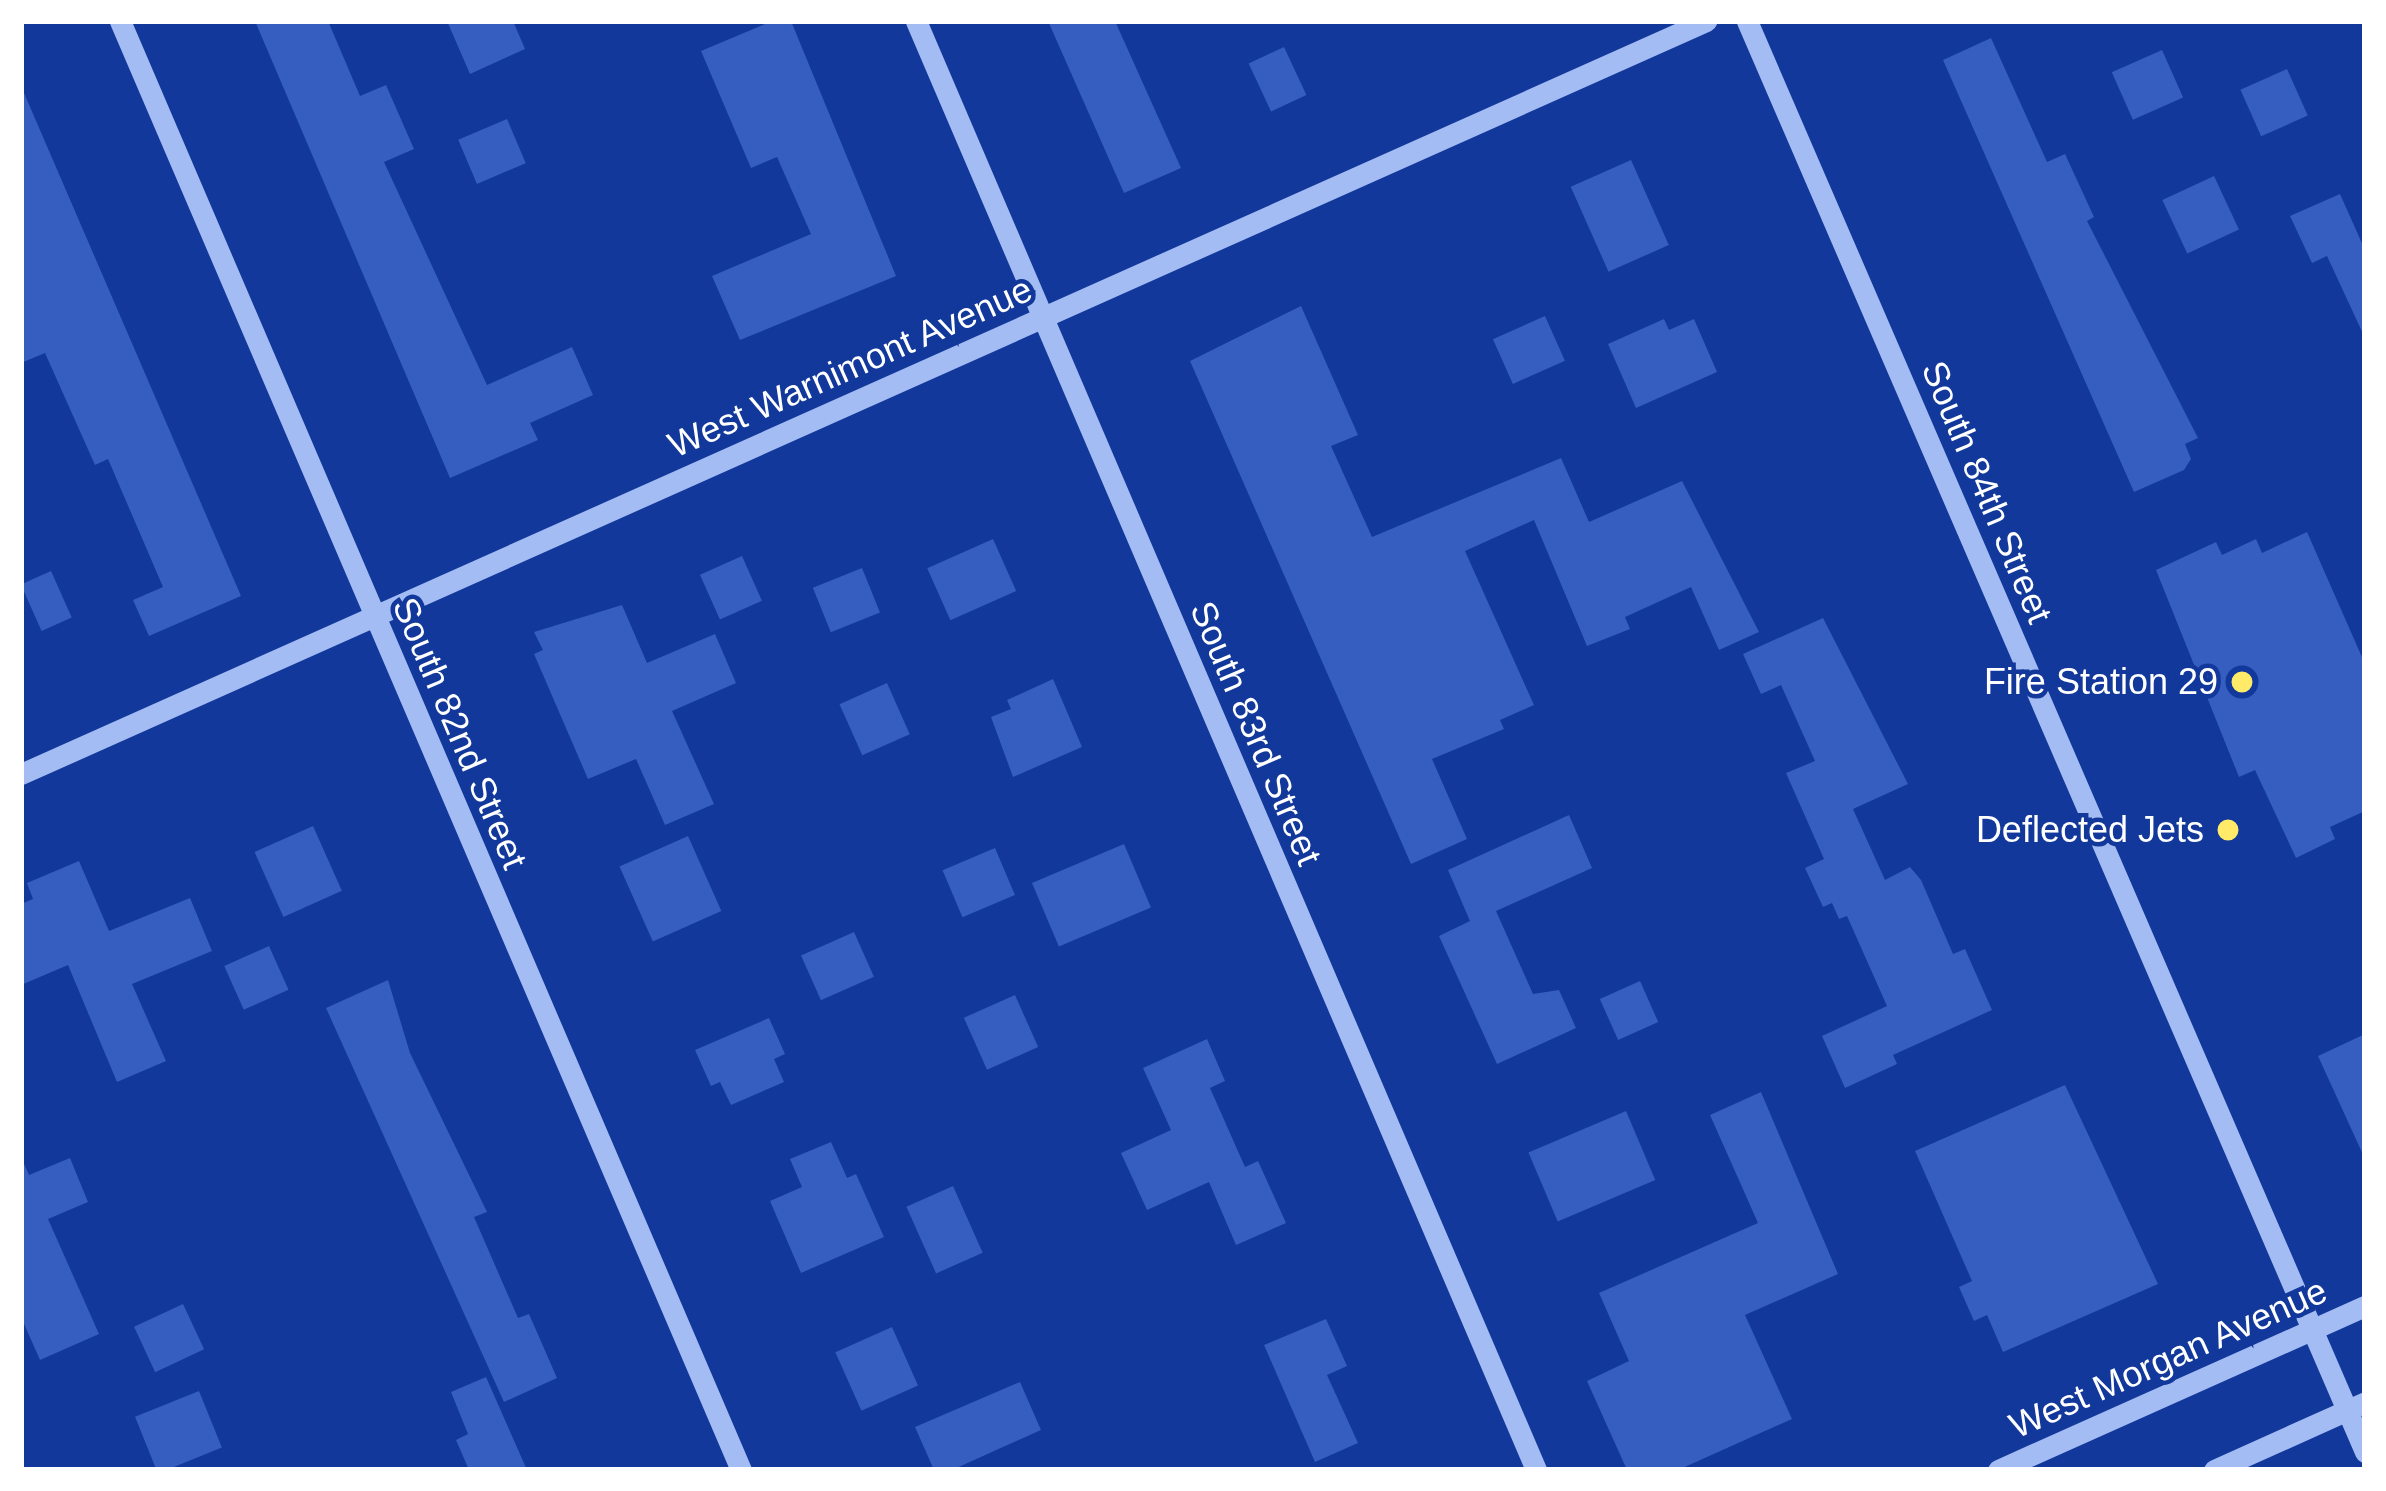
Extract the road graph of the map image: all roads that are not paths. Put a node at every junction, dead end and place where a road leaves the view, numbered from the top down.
1 (120, 21) edge
2 (916, 21) edge
3 (1706, 21) edge
4 (1747, 21) edge
5 (1042, 317) junction
6 (374, 617) junction
7 (21, 774) edge
8 (2365, 1306) edge
9 (2313, 1330) junction
10 (2356, 1406) edge
11 (2365, 1452) edge
12 (741, 1470) edge
13 (1536, 1470) edge
14 (1998, 1470) edge
15 (2213, 1470) edge

1 - 6 street, South 82nd Street
2 - 5 street, South 83rd Street
3 - 5 street, West Warnimont Avenue
4 - 9 street, South 84th Street
5 - 6 street, West Warnimont Avenue
5 - 13 street, South 83rd Street
6 - 7 street, West Warnimont Avenue
6 - 12 street, South 82nd Street
8 - 9 street, West Morgan Avenue
9 - 10 street, South 84th Street
9 - 14 street, West Morgan Avenue
10 - 11 street, South 84th Street
10 - 15 street

